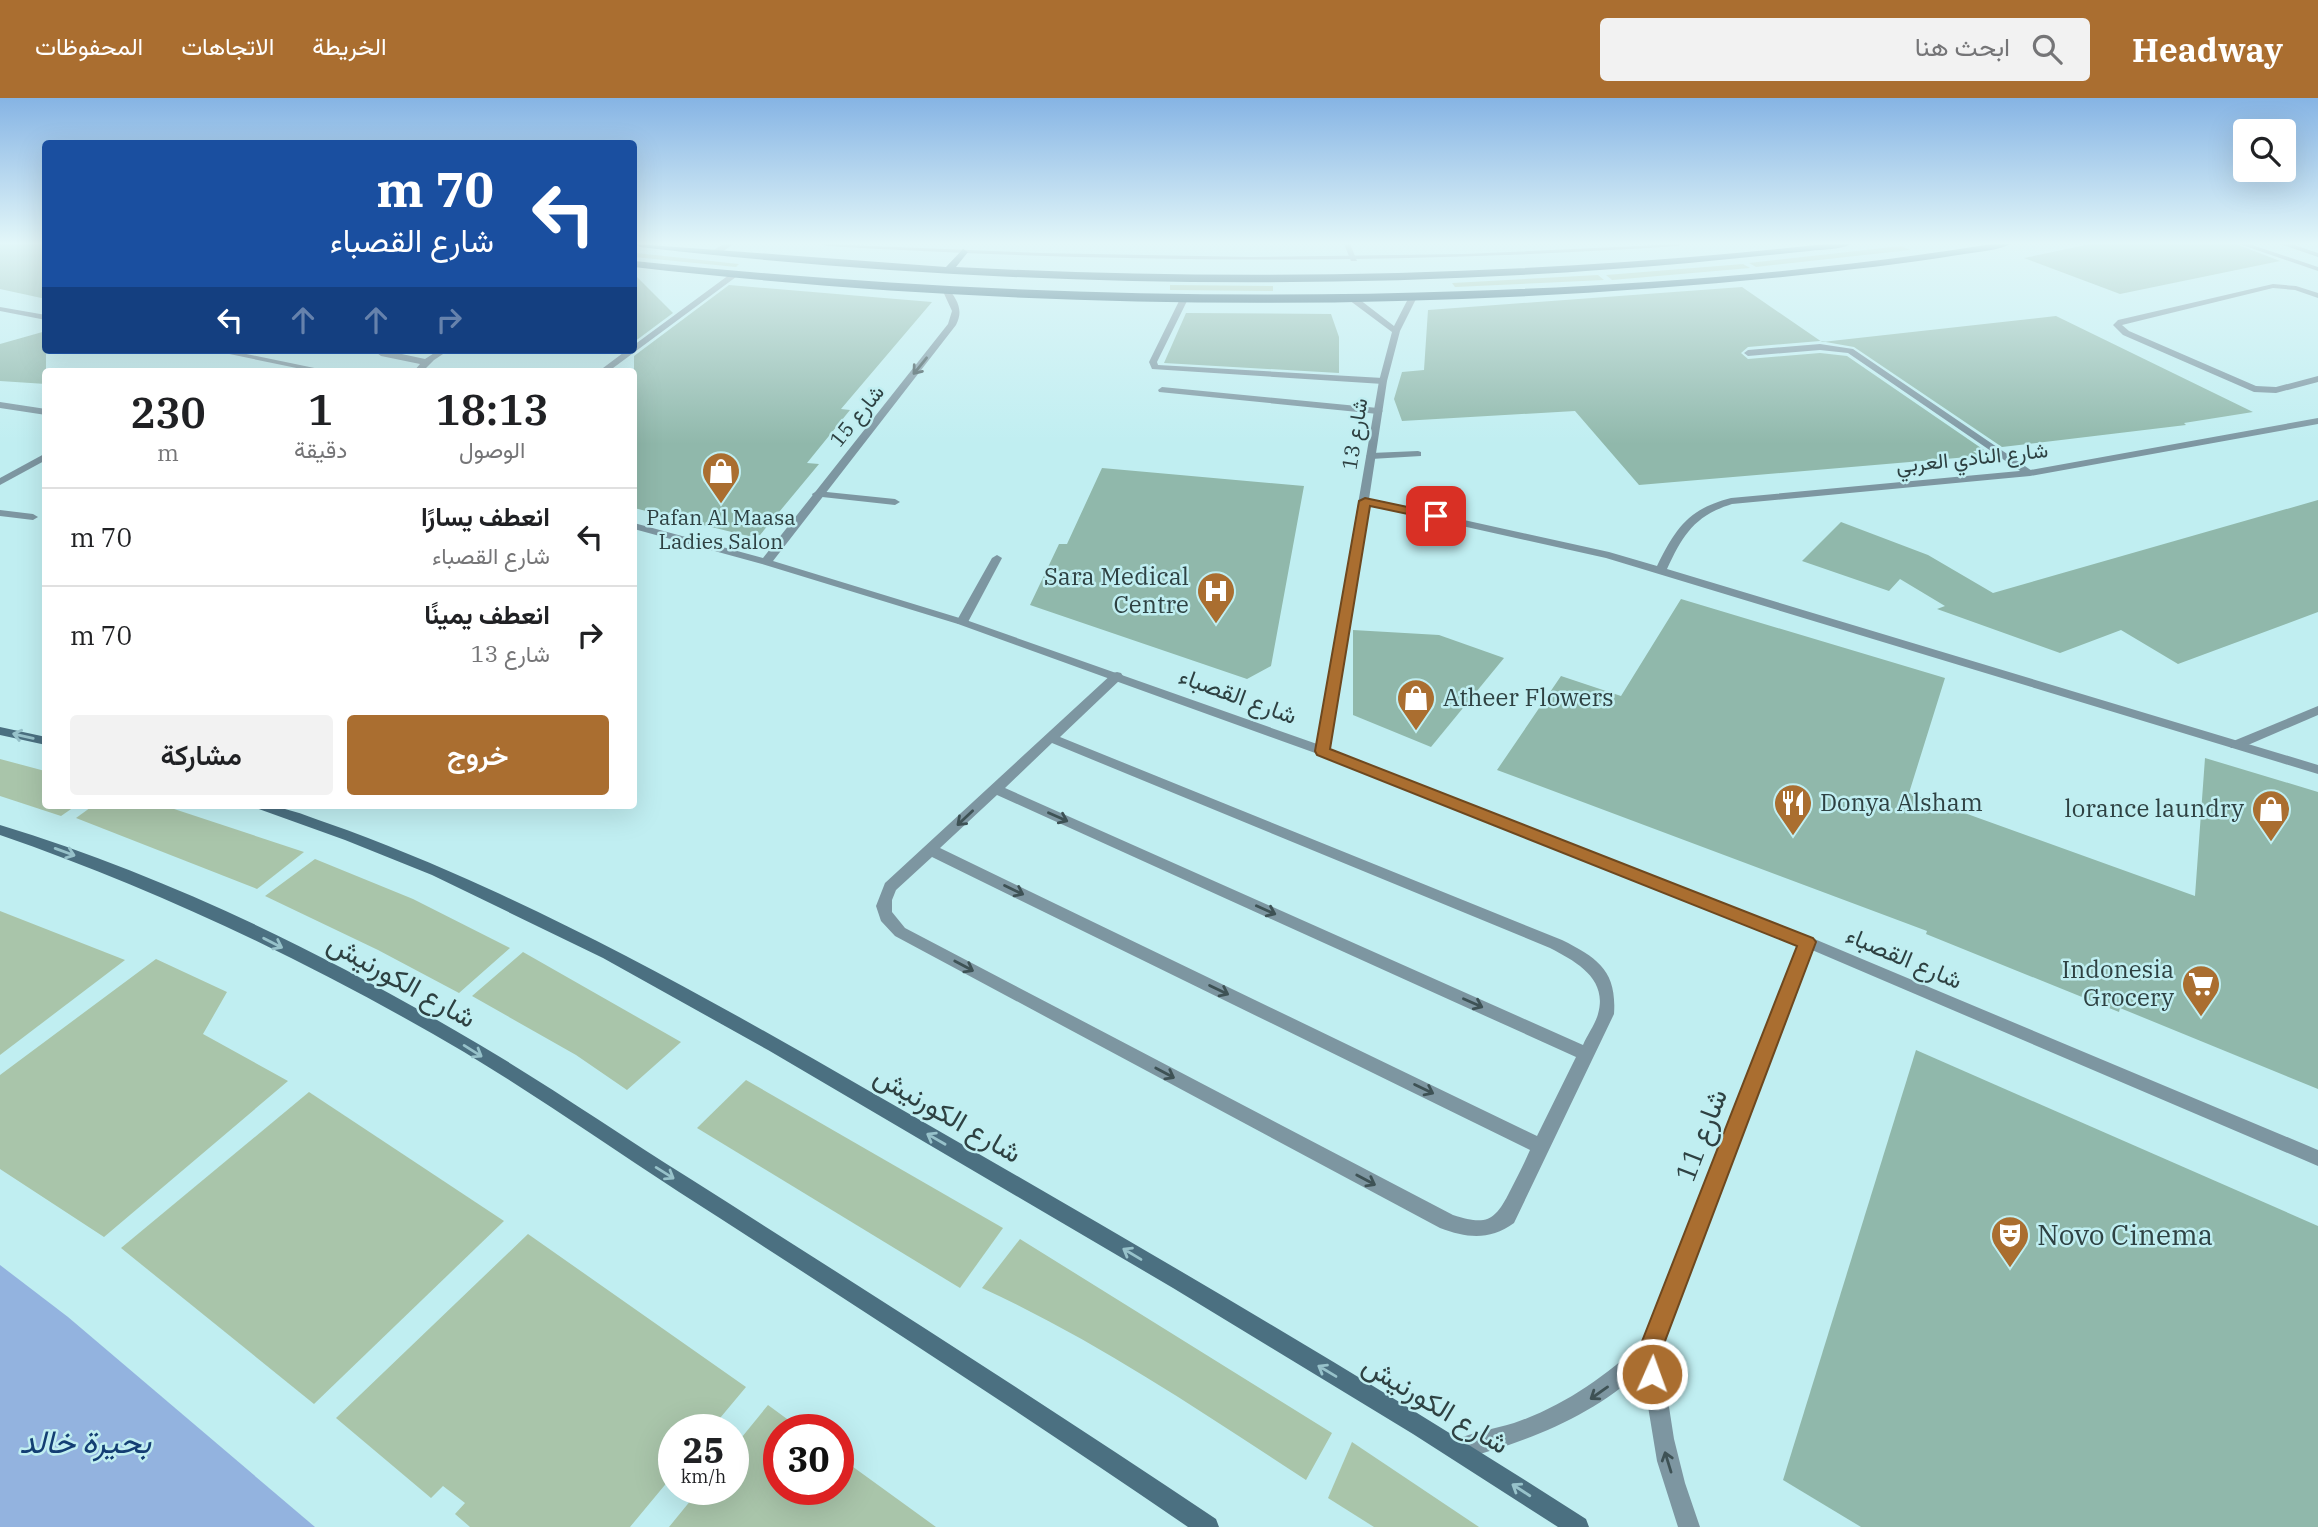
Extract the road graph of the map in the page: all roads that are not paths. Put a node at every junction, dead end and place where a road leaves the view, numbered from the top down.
1 (9, 311) edge
2 (686, 311) edge
3 (956, 311) edge
4 (1178, 311) edge
5 (1369, 311) edge
6 (1406, 311) edge
7 (2168, 311) edge
8 (42, 317) edge
9 (1396, 331) junction
10 (637, 346) edge
11 (1748, 353) dead end
12 (235, 354) edge
13 (384, 354) edge
14 (438, 354) edge
15 (626, 354) edge
16 (425, 362) junction
17 (309, 368) edge
18 (420, 368) edge
19 (607, 368) edge
20 (2318, 379) edge
21 (1383, 381) junction
22 (1162, 390) dead end
23 (0, 405) edge
24 (42, 411) edge
25 (1378, 411) junction
26 (2318, 421) edge
27 (1418, 454) dead end
28 (1371, 456) junction
29 (42, 458) edge
30 (2031, 473) junction
31 (0, 482) edge
32 (817, 494) junction
33 (1365, 501) junction
34 (895, 502) dead end
35 (0, 513) edge
36 (33, 517) dead end
37 (637, 527) edge
38 (997, 558) dead end
39 (766, 562) junction
40 (1661, 569) junction
41 (962, 622) junction
42 (1117, 676) junction
43 (2318, 710) edge
44 (0, 731) edge
45 (1051, 738) junction
46 (42, 740) edge
47 (2236, 745) junction
48 (1322, 751) junction
49 (2318, 770) edge
50 (996, 789) junction
51 (272, 809) edge
52 (0, 830) edge
53 (931, 849) junction
54 (1807, 942) junction
55 (1586, 1054) junction
56 (1542, 1147) junction
57 (2318, 1158) edge
58 (1650, 1349) junction
59 (1459, 1449) junction
60 (1208, 1527) edge
61 (1578, 1527) edge
62 (1689, 1527) edge

1 - 8 street
2 - 10 street
3 -> 32 street, شارع 15
4 - 21 street
5 - 9 street
6 - 9 street, شارع 13
7 - 20 street
9 - 21 street, شارع 13
11 - 30 street
12 - 17 street
13 - 16 street
14 - 16 street
15 - 19 street
16 - 18 street
21 - 25 street, شارع 13
22 - 25 street
23 - 24 street
25 - 28 street, شارع 13
26 - 30 street, شارع النادي العربي
27 - 28 street
28 - 33 street, شارع 13
29 - 31 street
30 - 40 street, شارع النادي العربي
32 - 34 street
32 - 39 street, شارع 15
33 - 40 street
33 - 48 street, شارع 13
35 - 36 street
37 - 39 street, شارع القصباء
38 - 41 street
39 - 41 street, شارع القصباء
40 - 47 street
41 - 42 street, شارع القصباء
42 - 45 street
42 - 48 street, شارع القصباء
43 - 47 street
46 -> 44 main road
45 - 50 street
45 - 55 street
47 - 49 street
48 - 54 street, شارع القصباء
50 -> 53 street
50 -> 55 street
59 -> 51 main road, شارع الكورنيش
52 -> 60 main road, شارع الكورنيش
53 -> 56 street
53 -> 56 street
54 - 57 street, شارع القصباء
54 - 58 street, شارع 11
55 - 56 street
58 -> 59 street, شارع 11
62 -> 58 street, شارع 11
61 -> 59 main road, شارع الكورنيش

